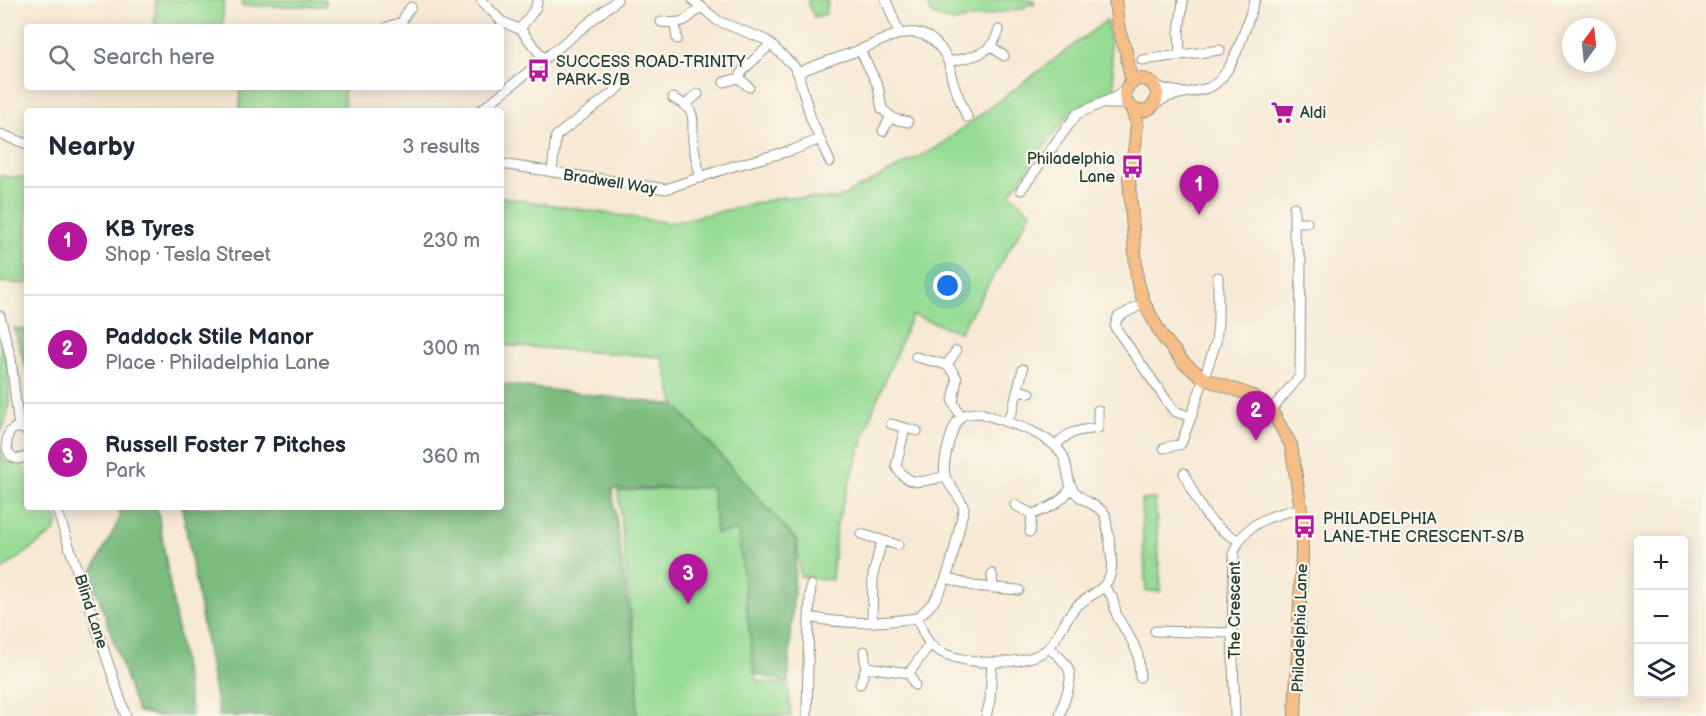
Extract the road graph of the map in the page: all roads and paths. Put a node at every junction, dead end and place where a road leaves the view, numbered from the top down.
1 (481, 0) edge
2 (538, 0) edge
3 (617, 0) edge
4 (886, 0) edge
5 (1115, 0) edge
6 (1183, 0) edge
7 (1255, 0) edge
8 (697, 2) edge
9 (411, 8) dead end
10 (661, 22) dead end
11 (404, 24) edge
12 (502, 24) edge
13 (675, 24) junction
14 (504, 25) edge
15 (520, 29) junction
16 (999, 30) dead end
17 (899, 33) junction
18 (677, 39) dead end
19 (771, 44) junction
20 (992, 47) junction
21 (860, 50) junction
22 (1220, 50) dead end
23 (1126, 52) junction
24 (1180, 54) junction
25 (1004, 56) dead end
26 (544, 59) junction
27 (1142, 60) dead end
28 (949, 62) junction
29 (798, 73) junction
30 (739, 78) junction
31 (724, 82) dead end
32 (1149, 82) junction
33 (1130, 85) junction
34 (620, 87) dead end
35 (749, 87) dead end
36 (1182, 93) junction
37 (698, 94) dead end
38 (673, 98) dead end
39 (685, 105) junction
40 (1098, 105) junction
41 (1129, 105) junction
42 (1153, 106) junction
43 (484, 108) edge
44 (891, 116) junction
45 (967, 117) dead end
46 (908, 122) dead end
47 (883, 131) dead end
48 (0, 134) edge
49 (820, 139) junction
50 (24, 143) edge
51 (1136, 145) junction
52 (830, 162) dead end
53 (504, 164) edge
54 (552, 172) junction
55 (701, 178) junction
56 (1021, 190) dead end
57 (1294, 207) dead end
58 (1294, 222) junction
59 (1306, 222) dead end
60 (1218, 277) dead end
61 (1144, 303) junction
62 (0, 316) edge
63 (956, 351) dead end
64 (916, 357) dead end
65 (947, 365) junction
66 (1023, 369) dead end
67 (1205, 379) junction
68 (1018, 390) junction
69 (1030, 393) dead end
70 (15, 397) junction
71 (1098, 410) dead end
72 (1271, 410) junction
73 (961, 417) junction
74 (1191, 417) junction
75 (1006, 422) junction
76 (891, 424) dead end
77 (905, 428) junction
78 (9, 429) junction
79 (23, 429) edge
80 (918, 432) dead end
81 (1, 439) edge
82 (1056, 446) junction
83 (1164, 448) dead end
84 (0, 457) edge
85 (21, 459) edge
86 (1184, 473) dead end
87 (945, 476) junction
88 (1071, 487) junction
89 (1015, 505) dead end
90 (1301, 509) junction
91 (57, 510) edge
92 (1032, 514) junction
93 (1030, 532) dead end
94 (861, 534) dead end
95 (882, 540) junction
96 (1238, 540) junction
97 (898, 545) dead end
98 (992, 574) dead end
99 (946, 578) junction
100 (811, 585) dead end
101 (1104, 587) junction
102 (993, 588) junction
103 (1019, 590) dead end
104 (809, 617) junction
105 (917, 618) junction
106 (872, 623) junction
107 (1155, 631) dead end
108 (1232, 633) junction
109 (930, 644) junction
110 (1048, 648) junction
111 (864, 651) dead end
112 (992, 662) junction
113 (866, 667) junction
114 (909, 673) junction
115 (1140, 677) dead end
116 (860, 684) dead end
117 (915, 685) dead end
118 (126, 716) edge
119 (807, 716) edge
120 (986, 716) edge
121 (1060, 716) edge
122 (1235, 716) edge
123 (1295, 716) edge

1 - 12 street
2 - 15 street
3 - 26 street
4 - 17 street
5 - 23 main road, Philadelphia Lane
6 - 24 street
7 - 36 street
8 - 13 street
8 - 19 street
9 - 11 street
10 - 13 street
13 - 18 street
14 - 15 street
15 - 26 street
16 - 20 street
17 - 21 street
17 - 28 street
19 - 29 street
19 - 30 street
20 - 25 street
20 - 28 street
21 - 29 street
21 - 44 street
22 - 24 street
23 - 32 main road, Philadelphia Lane
23 - 33 main road, Philadelphia Lane
24 - 27 street
26 - 43 street
28 - 45 street
29 - 49 street
30 - 31 street
30 - 35 street
32 - 33 main road
32 - 36 street
32 - 42 main road, Philadelphia Lane
33 - 40 street
33 - 41 main road, Philadelphia Lane
34 - 54 street
36 - 42 street
37 - 39 street
38 - 39 street
39 - 55 street
40 - 41 street
40 - 56 street
41 - 42 main road
41 - 51 main road, Philadelphia Lane
42 - 51 main road, Philadelphia Lane
44 - 46 street
44 - 47 street
48 - 50 street
49 - 52 street
49 - 55 street, Bradwell Way
51 - 61 main road, Philadelphia Lane
53 - 54 street, Bradwell Way
54 - 55 street, Bradwell Way
57 - 58 street
58 - 59 street
58 - 72 street
60 - 67 street
61 - 67 main road, Philadelphia Lane
61 - 74 street
62 - 70 street
63 - 65 street
64 - 65 street
65 - 73 street
66 - 68 street
67 - 72 main road, Philadelphia Lane
67 - 74 street
68 - 69 street
68 - 75 street
70 - 78 street
70 - 79 street
71 - 82 street
72 - 90 main road, Philadelphia Lane
73 - 75 street
73 - 87 street
74 - 83 street
75 - 82 street
76 - 77 street
77 - 80 street
77 - 87 street
78 - 79 street
78 - 81 street
81 - 85 street
82 - 88 street
84 - 85 street
86 - 96 street
87 - 99 street
88 - 92 street
88 - 101 street
89 - 92 street
90 - 96 street, The Crescent
90 - 123 main road, Philadelphia Lane
91 - 118 street, Blind Lane
92 - 93 street
94 - 95 street
95 - 97 street
95 - 106 street
96 - 108 street, The Crescent
98 - 102 street
99 - 102 street
99 - 105 street
100 - 104 street
101 - 110 street
101 - 115 street
102 - 103 street
104 - 106 street
104 - 119 street
105 - 106 street
105 - 109 street
107 - 108 street
108 - 122 street, The Crescent
109 - 112 street
109 - 114 street
110 - 112 street
110 - 121 street
111 - 113 street
112 - 120 street
113 - 114 street
113 - 116 street
114 - 117 street

